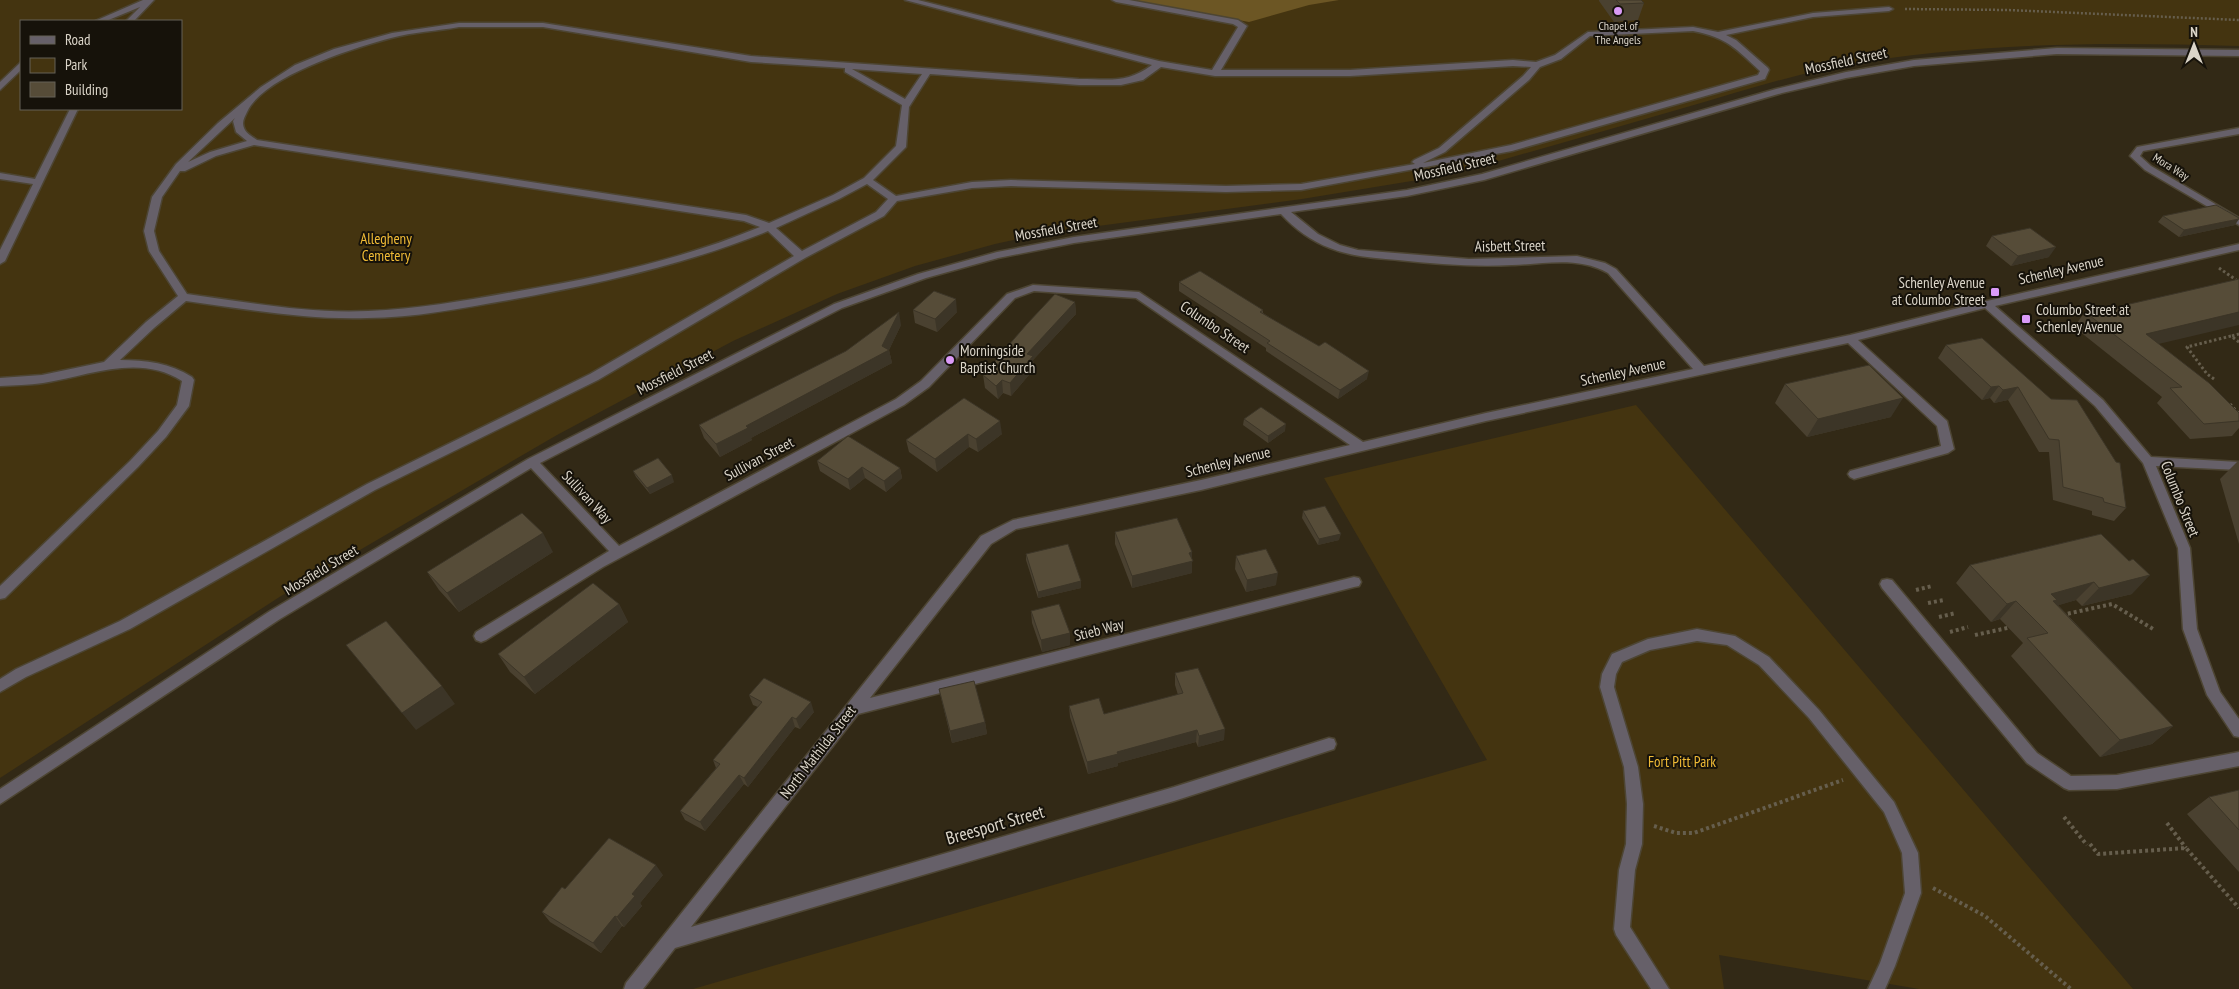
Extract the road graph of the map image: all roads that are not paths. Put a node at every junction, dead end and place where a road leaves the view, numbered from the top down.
1 (151, 0) edge
2 (909, 0) edge
3 (1116, 0) edge
4 (1888, 9) road end
5 (101, 20) edge
6 (131, 20) edge
7 (1718, 34) junction
8 (2239, 53) edge
9 (1160, 64) junction
10 (1537, 65) junction
11 (20, 66) edge
12 (841, 66) junction
13 (927, 72) junction
14 (1215, 73) junction
15 (0, 87) edge
16 (907, 104) junction
17 (245, 106) junction
18 (74, 110) edge
19 (2239, 131) edge
20 (254, 142) junction
21 (174, 172) junction
22 (1382, 174) junction
23 (0, 176) edge
24 (867, 180) junction
25 (38, 182) junction
26 (894, 199) junction
27 (1284, 210) junction
28 (2239, 222) edge
29 (769, 227) junction
30 (2239, 247) edge
31 (801, 256) junction
32 (0, 261) edge
33 (1033, 288) joint
34 (184, 297) junction
35 (1987, 304) junction
36 (1850, 339) junction
37 (108, 365) junction
38 (1702, 371) junction
39 (0, 382) edge
40 (1360, 446) junction
41 (2148, 461) junction
42 (532, 462) junction
43 (2239, 466) edge
44 (1854, 474) dead end
45 (1013, 525) joint
46 (618, 553) junction
47 (1354, 582) dead end
48 (1887, 584) dead end
49 (0, 594) edge
50 (481, 636) dead end
51 (0, 686) edge
52 (852, 709) junction
53 (2239, 731) edge
54 (1330, 744) dead end
55 (2239, 759) edge
56 (0, 797) edge
57 (670, 941) junction
58 (632, 989) edge
59 (1661, 989) edge
60 (1876, 989) edge

1 - 5 street
1 - 6 street
2 - 9 street
3 - 14 street
4 - 7 street
7 - 10 street
7 - 22 street
8 - 27 street, Mossfield Street
9 - 13 street
9 - 14 street
10 - 14 street
10 - 22 street
11 - 15 street
12 - 13 street
12 - 16 street
12 - 17 street
13 - 16 street
16 - 24 street
17 - 20 street
17 - 21 street
18 - 25 street
19 - 28 street, Mora Way
20 - 21 street
20 - 29 street
21 - 34 street
22 - 26 street
23 - 25 street
24 - 26 street
24 - 29 street
25 - 32 street
26 - 31 street
27 - 38 street, Aisbett Street
27 - 42 street, Mossfield Street
29 - 31 street
29 - 34 street
30 - 35 street, Schenley Avenue
31 - 51 street
33 - 40 street, Columbo Street
33 - 46 street, Sullivan Street
34 - 37 street
35 - 36 street, Schenley Avenue
35 - 41 street, Columbo Street
36 - 38 street, Schenley Avenue
36 - 44 street
37 - 39 street
37 - 49 street
38 - 40 street, Schenley Avenue
40 - 45 street, Schenley Avenue
41 - 43 street
41 - 53 street, Columbo Street
42 - 46 street, Sullivan Way
42 - 56 street, Mossfield Street
45 - 52 street, North Mathilda Street
46 - 50 street, Sullivan Street
47 - 52 street, Stieb Way
48 - 55 street
52 - 57 street, North Mathilda Street
54 - 57 street, Breesport Street
57 - 58 street, North Mathilda Street
59 - 60 street

